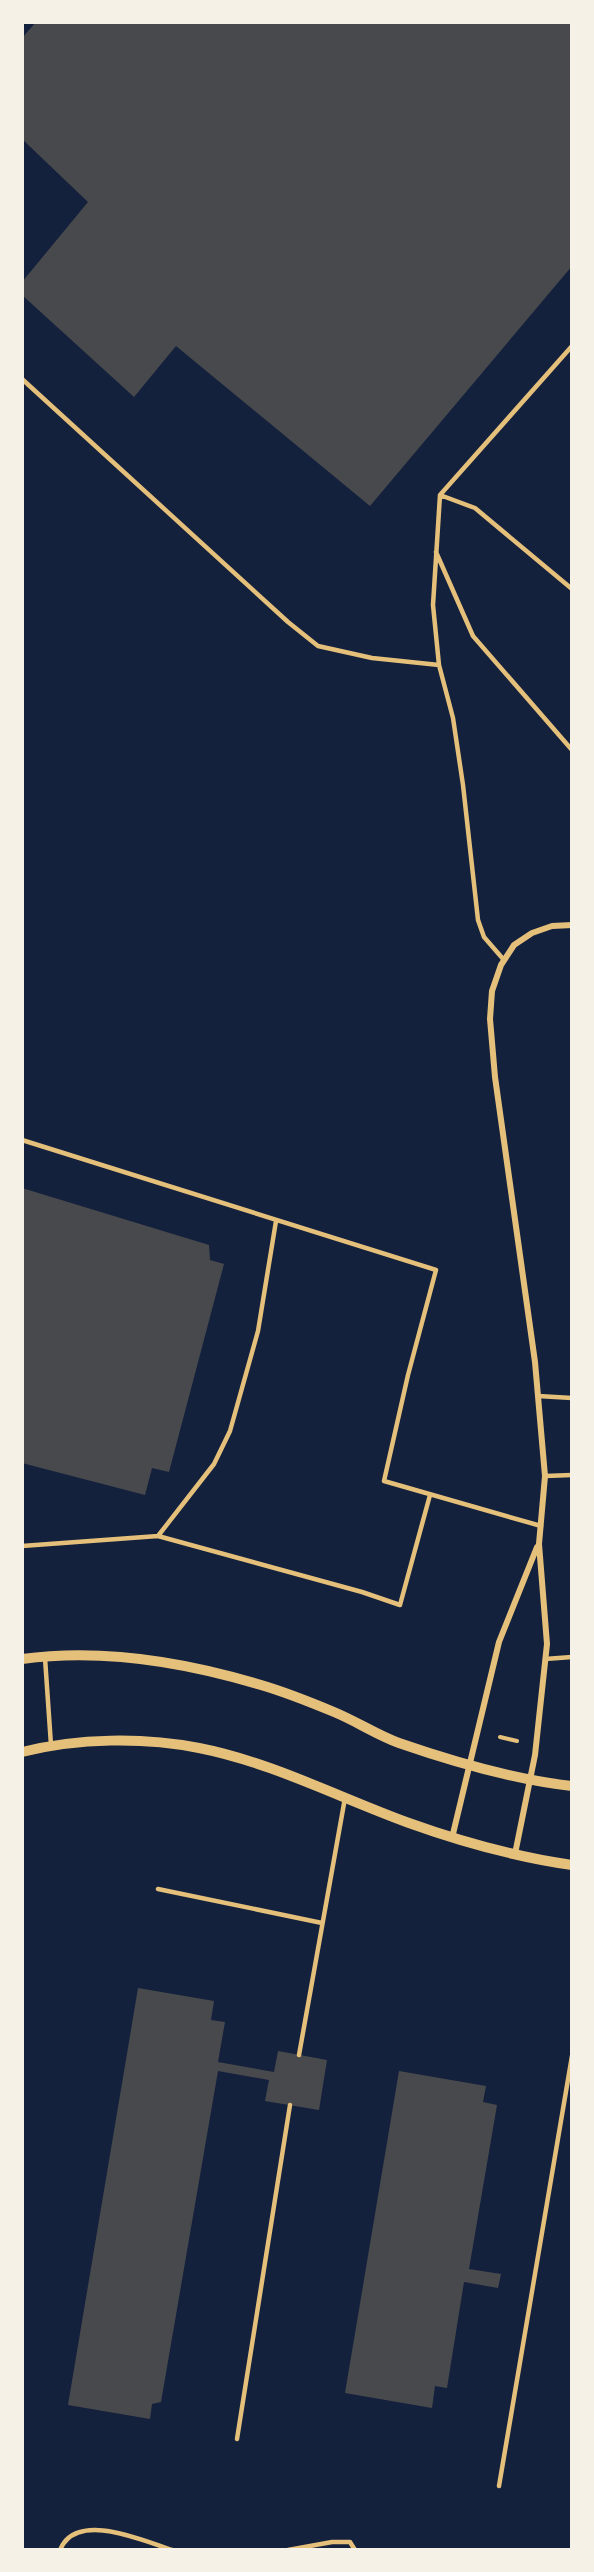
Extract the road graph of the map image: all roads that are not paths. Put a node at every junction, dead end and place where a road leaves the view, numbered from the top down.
1 (572, 346) edge
2 (22, 379) edge
3 (440, 495) junction
4 (435, 549) junction
5 (572, 589) edge
6 (439, 665) junction
7 (572, 750) edge
8 (572, 925) edge
9 (504, 960) junction
10 (22, 1140) edge
11 (276, 1221) junction
12 (538, 1396) junction
13 (572, 1398) edge
14 (572, 1475) edge
15 (545, 1476) junction
16 (430, 1494) junction
17 (541, 1526) junction
18 (158, 1536) junction
19 (539, 1544) junction
20 (22, 1546) edge
21 (44, 1656) junction
22 (572, 1657) edge
23 (22, 1659) edge
24 (545, 1659) junction
25 (51, 1745) junction
26 (22, 1752) edge
27 (470, 1763) junction
28 (530, 1781) junction
29 (572, 1786) edge
30 (345, 1798) junction
31 (452, 1838) junction
32 (515, 1854) junction
33 (572, 1865) edge
34 (158, 1889) dead end
35 (322, 1923) junction
36 (299, 2055) dead end
37 (572, 2056) edge
38 (290, 2105) dead end
39 (237, 2439) dead end
40 (499, 2486) dead end
41 (60, 2550) edge
42 (172, 2550) edge
43 (288, 2550) edge
44 (355, 2550) edge

1 - 3 lane
2 - 6 lane
3 - 4 lane
3 - 5 lane
4 - 6 lane
4 - 7 lane
6 - 9 lane
8 - 9 street
9 - 12 street
10 - 11 lane
11 - 16 lane
11 - 18 lane
12 - 13 lane
12 - 15 street
14 - 15 lane
15 - 17 street
16 - 17 lane
16 - 18 lane
17 - 19 street
18 - 20 lane
19 - 24 street
19 - 27 street
21 - 23 street
21 - 25 lane
21 - 27 street
22 - 24 lane
24 - 28 street
25 - 26 street
25 - 30 street
27 - 28 street
27 - 31 street
28 - 29 street
28 - 32 street
30 - 31 street
30 - 35 lane
31 - 32 street
32 - 33 street
34 - 35 lane
35 - 36 lane
37 - 40 lane
38 - 39 lane
41 - 42 lane
43 - 44 lane

